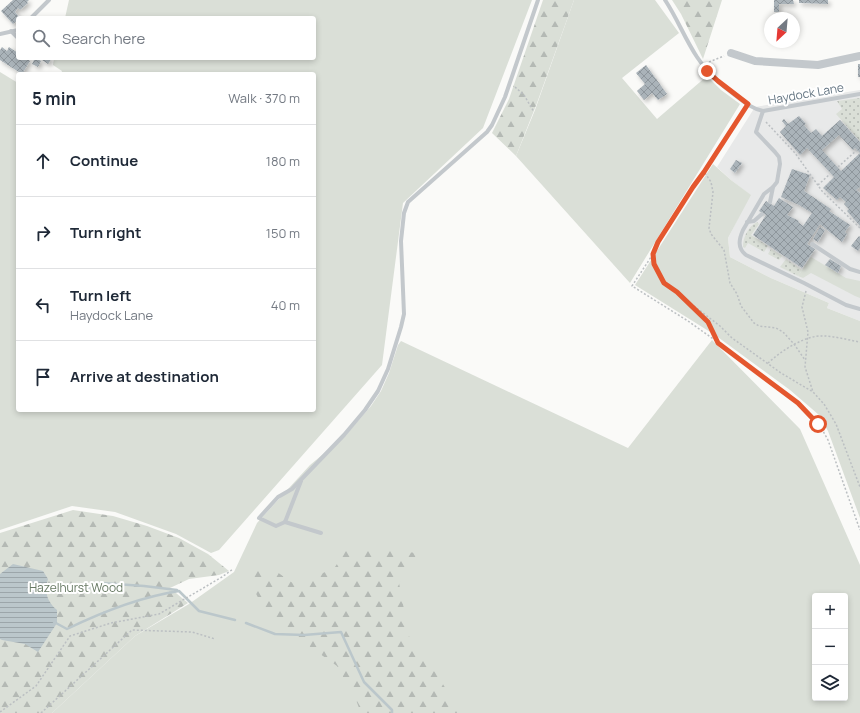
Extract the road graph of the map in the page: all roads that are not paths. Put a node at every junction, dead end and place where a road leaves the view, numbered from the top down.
1 (49, 0) edge
2 (538, 0) edge
3 (665, 0) edge
4 (32, 16) edge
5 (16, 30) edge
6 (11, 31) junction
7 (0, 34) edge
8 (16, 36) edge
9 (731, 53) road end
10 (860, 56) edge
11 (860, 94) edge
12 (763, 111) junction
13 (773, 187) junction
14 (770, 202) dead end
15 (762, 214) dead end
16 (748, 222) junction
17 (812, 244) dead end
18 (860, 272) edge
19 (860, 309) edge
20 (302, 479) junction
21 (285, 522) junction
22 (321, 533) dead end

1 - 4 lane
2 - 20 lane
3 - 12 lane, Haydock Lane
5 - 6 lane
6 - 7 lane
6 - 8 lane
9 - 10 street
11 - 12 lane, Haydock Lane
12 - 13 lane
13 - 14 lane
13 - 16 lane
15 - 16 lane
16 - 19 lane
17 - 18 lane
20 - 21 lane
20 - 21 lane
21 - 22 lane

